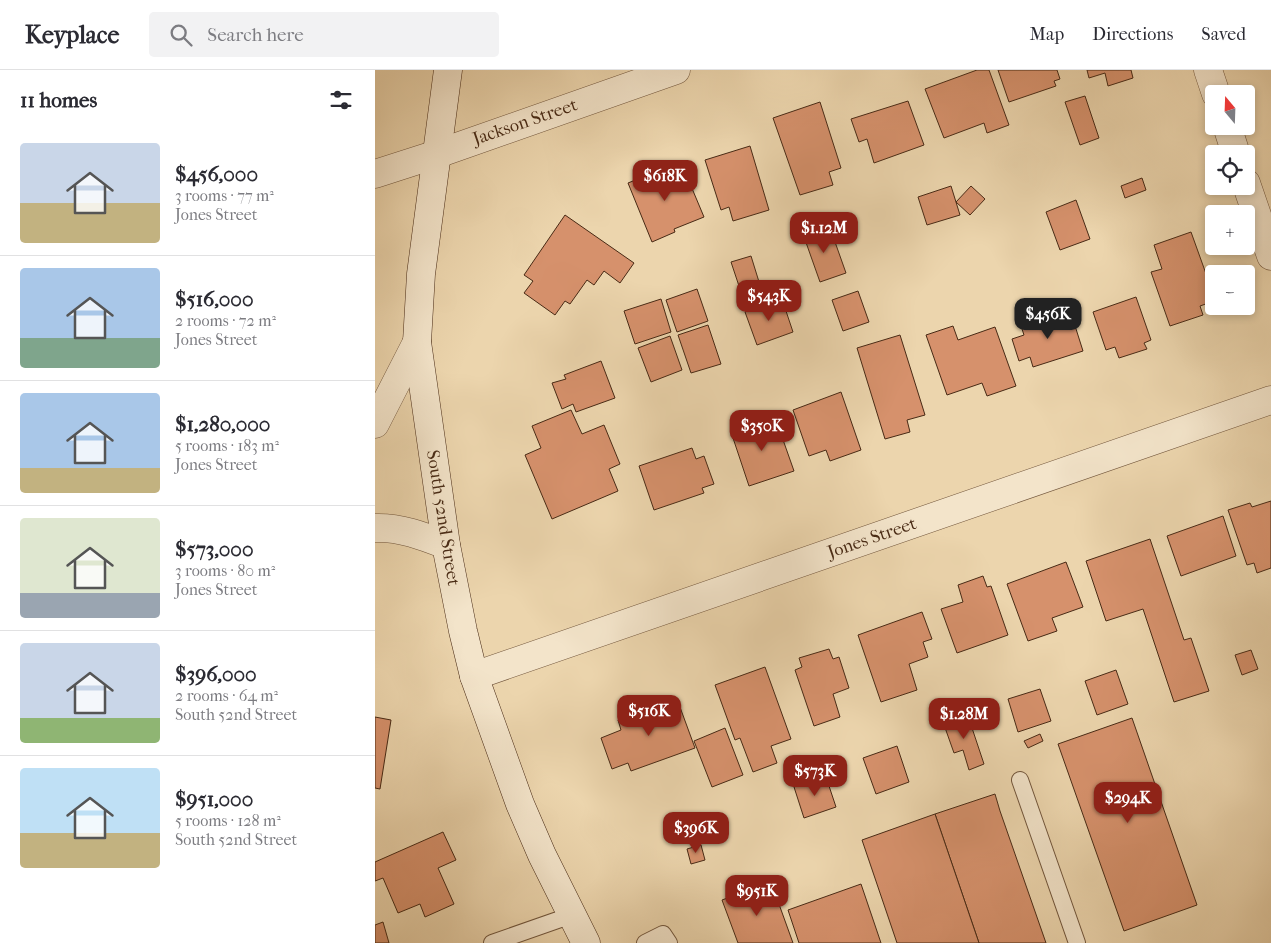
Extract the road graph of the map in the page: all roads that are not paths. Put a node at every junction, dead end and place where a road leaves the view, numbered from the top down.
1 (448, 70) edge
2 (676, 70) edge
3 (1208, 70) edge
4 (1213, 85) edge
5 (437, 154) junction
6 (375, 174) edge
7 (1250, 195) edge
8 (1271, 256) edge
9 (417, 342) junction
10 (1271, 400) edge
11 (375, 424) edge
12 (375, 528) edge
13 (446, 545) junction
14 (473, 676) junction
15 (1020, 780) dead end
16 (572, 915) junction
17 (492, 943) edge
18 (586, 943) edge
19 (645, 943) edge
20 (669, 943) edge
21 (1077, 943) edge

1 - 5 street, South 52nd Street
2 - 5 street, Jackson Street
3 - 4 street
5 - 6 street, Jackson Street
5 - 9 street, South 52nd Street
7 - 8 street
9 - 11 street
9 - 13 street, South 52nd Street
10 - 14 street, Jones Street
12 - 13 street
13 - 14 street, South 52nd Street
14 - 16 street, South 52nd Street
15 - 21 lane
16 - 17 lane
16 - 18 street, South 52nd Street
19 - 20 lane

